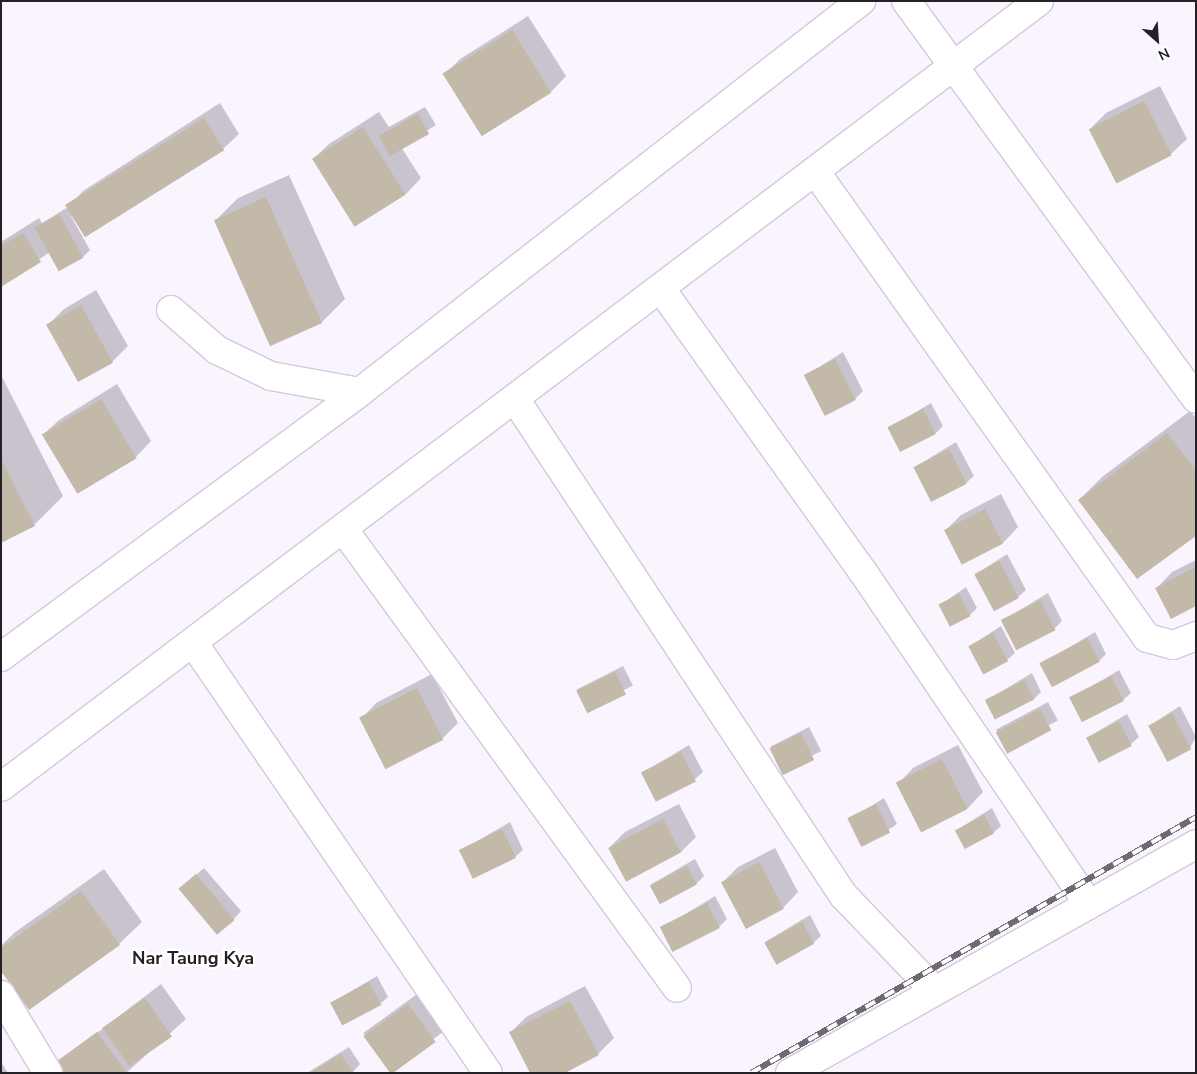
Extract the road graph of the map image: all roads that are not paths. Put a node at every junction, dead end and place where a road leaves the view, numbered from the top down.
1 (861, 1) edge
2 (906, 1) edge
3 (1039, 1) edge
4 (957, 66) junction
5 (815, 171) junction
6 (661, 289) junction
7 (171, 310) dead end
8 (360, 392) junction
9 (1196, 398) edge
10 (515, 399) junction
11 (344, 530) junction
12 (1196, 636) edge
13 (194, 644) junction
14 (1, 657) edge
15 (1, 786) edge
16 (1196, 844) edge
17 (1089, 905) junction
18 (677, 988) dead end
19 (933, 989) junction
20 (1, 995) edge
21 (48, 1073) edge
22 (488, 1073) edge
23 (790, 1073) edge

1 - 8 street
2 - 4 street
3 - 4 street
4 - 5 street
4 - 9 street
5 - 6 street
5 - 12 street
6 - 10 street
6 - 17 street
7 - 8 street
8 - 14 street
10 - 11 street
10 - 19 street
11 - 13 street
11 - 18 street
13 - 15 street
13 - 22 street
16 - 17 street
17 - 19 street
19 - 23 street
20 - 21 street

